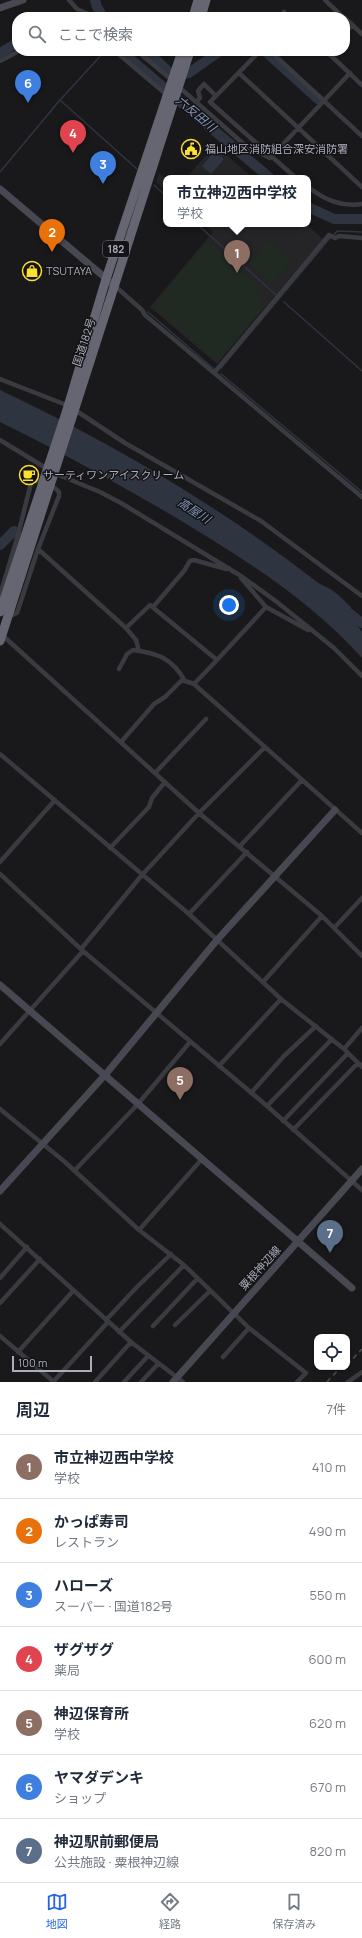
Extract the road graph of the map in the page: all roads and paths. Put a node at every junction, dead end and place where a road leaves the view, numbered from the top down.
1 (23, 0) edge
2 (69, 0) edge
3 (198, 0) edge
4 (206, 0) edge
5 (325, 0) edge
6 (0, 8) edge
7 (84, 12) edge
8 (194, 12) edge
9 (202, 12) edge
10 (338, 12) edge
11 (352, 25) joint
12 (350, 27) edge
13 (362, 34) edge
14 (12, 55) edge
15 (121, 56) edge
16 (143, 56) edge
17 (181, 56) edge
18 (187, 56) edge
19 (255, 56) edge
20 (275, 56) edge
21 (332, 56) edge
22 (0, 61) edge
23 (180, 70) junction
24 (239, 72) junction
25 (350, 73) junction
26 (176, 84) junction
27 (362, 85) edge
28 (216, 96) junction
29 (170, 97) junction
30 (197, 101) junction
31 (324, 101) junction
32 (299, 128) junction
33 (362, 136) edge
34 (272, 157) junction
35 (293, 175) edge
36 (362, 187) edge
37 (0, 189) edge
38 (311, 189) edge
39 (362, 204) edge
40 (362, 238) edge
41 (106, 279) junction
42 (115, 286) junction
43 (214, 372) junction
44 (0, 379) edge
45 (70, 411) junction
46 (1, 441) edge
47 (52, 468) junction
48 (37, 481) dead end
49 (55, 488) dead end
50 (362, 497) edge
51 (38, 549) junction
52 (229, 568) junction
53 (241, 576) junction
54 (362, 596) edge
55 (1, 597) edge
56 (266, 606) junction
57 (153, 607) junction
58 (4, 615) edge
59 (126, 628) junction
60 (312, 631) junction
61 (1, 636) edge
62 (139, 651) junction
63 (217, 660) junction
64 (119, 669) dead end
65 (362, 676) edge
66 (185, 681) junction
67 (194, 684) junction
68 (206, 719) dead end
69 (121, 742) junction
70 (265, 747) junction
71 (0, 754) edge
72 (155, 773) junction
73 (302, 780) junction
74 (165, 782) junction
75 (55, 800) junction
76 (335, 810) junction
77 (199, 813) junction
78 (362, 833) edge
79 (240, 846) junction
80 (110, 848) junction
81 (247, 852) junction
82 (0, 862) edge
83 (0, 874) edge
84 (142, 876) junction
85 (274, 876) junction
86 (362, 898) edge
87 (189, 914) junction
88 (322, 916) junction
89 (334, 928) junction
90 (217, 940) junction
91 (82, 950) junction
92 (362, 956) edge
93 (263, 982) junction
94 (0, 985) edge
95 (281, 999) junction
96 (30, 1011) junction
97 (157, 1014) junction
98 (316, 1026) junction
99 (362, 1028) edge
100 (332, 1039) junction
101 (190, 1042) junction
102 (0, 1044) edge
103 (344, 1049) junction
104 (348, 1053) junction
105 (361, 1065) edge
106 (219, 1066) junction
107 (105, 1075) junction
108 (251, 1093) junction
109 (138, 1104) junction
110 (267, 1106) junction
111 (0, 1109) edge
112 (283, 1121) junction
113 (293, 1130) junction
114 (43, 1144) junction
115 (202, 1159) junction
116 (362, 1169) edge
117 (75, 1170) junction
118 (353, 1180) junction
119 (362, 1190) edge
120 (0, 1191) edge
121 (0, 1224) edge
122 (139, 1230) junction
123 (299, 1241) junction
124 (26, 1247) junction
125 (171, 1254) junction
126 (40, 1259) junction
127 (184, 1265) junction
128 (0, 1278) edge
129 (198, 1279) junction
130 (352, 1288) dead end
131 (73, 1291) junction
132 (210, 1291) junction
133 (0, 1303) edge
134 (233, 1313) junction
135 (107, 1321) junction
136 (175, 1325) dead end
137 (152, 1326) dead end
138 (249, 1328) junction
139 (119, 1332) junction
140 (0, 1336) edge
141 (131, 1342) junction
142 (18, 1352) junction
143 (148, 1356) junction
144 (223, 1357) dead end
145 (158, 1364) junction
146 (362, 1372) edge
147 (178, 1380) edge
148 (54, 1382) edge
149 (95, 1382) edge
150 (124, 1382) edge
151 (141, 1382) edge
152 (297, 1382) edge
153 (348, 1382) edge

1 - 6 street
2 - 7 street
3 - 8 highway
4 - 9 highway
5 - 10 street
11 - 12 street
11 - 13 street
14 - 22 street
15 - 29 street
16 - 26 street
17 - 23 highway, 国道182号 / 182
18 - 23 highway, 国道182号 / 182
19 - 24 street
20 - 31 street
21 - 25 street
23 - 26 highway, 国道182号 / 182
24 - 28 street
24 - 32 street
25 - 27 street
25 - 31 street
26 - 29 highway, 国道182号 / 182
26 - 30 street
28 - 30 street
28 - 34 street
29 - 41 highway, 国道182号 / 182
29 - 42 highway, 国道182号 / 182
30 - 34 street
31 - 32 street
31 - 33 street
32 - 34 street
32 - 36 street
34 - 35 street
37 - 41 street
38 - 39 street
40 - 43 street
41 - 42 street
41 - 45 highway, 国道182号 / 182
42 - 43 street
42 - 45 highway, 国道182号 / 182
43 - 50 street
44 - 45 street
45 - 47 highway, 国道182号 / 182
45 - 54 street
46 - 47 street
47 - 52 street
47 - 55 highway, 国道182号 / 182
47 - 58 highway, 国道182号 / 182
48 - 55 street
49 - 51 street
51 - 58 street
51 - 59 street
52 - 53 street
52 - 57 street
53 - 56 street
53 - 60 street
55 - 58 highway, 国道182号 / 182
56 - 60 street
56 - 63 street
57 - 59 street
57 - 63 street
58 - 61 highway, 国道182号 / 182
59 - 62 street
60 - 65 street
61 - 69 street
62 - 64 street
62 - 66 street
63 - 67 street
66 - 67 street
66 - 69 street
67 - 70 street
68 - 72 street
69 - 72 street
70 - 73 street
70 - 77 street
71 - 75 street
72 - 74 street
73 - 76 street
73 - 79 street
74 - 77 street
74 - 80 street
75 - 80 street
75 - 82 street
76 - 78 street
76 - 85 street
77 - 79 street
77 - 84 street
79 - 81 street
80 - 84 street
81 - 85 street
81 - 87 street
83 - 91 street
84 - 87 street
84 - 91 street
85 - 88 street
85 - 90 street
86 - 89 street
87 - 90 street
88 - 89 street
88 - 93 street
89 - 92 street
90 - 93 street
90 - 97 street
91 - 96 street
91 - 97 street
93 - 95 street
94 - 96 street
95 - 98 street
95 - 106 street
96 - 102 street
96 - 107 street
97 - 101 street
97 - 107 street
98 - 100 street
98 - 108 street
99 - 103 street
100 - 103 street
100 - 110 street
101 - 106 street
101 - 109 street
103 - 104 street
104 - 105 street
104 - 112 street
105 - 113 street
106 - 108 street
107 - 109 street
107 - 114 street
108 - 110 street
109 - 115 street
109 - 117 street
110 - 112 street
111 - 114 street
112 - 113 street
113 - 118 street
114 - 117 street
114 - 120 street
115 - 122 street
115 - 123 street
116 - 118 street, 粟根神辺線
117 - 122 street
118 - 119 street
118 - 123 street, 粟根神辺線
121 - 124 street
122 - 125 street
123 - 130 street
123 - 134 street, 粟根神辺線
124 - 126 street
124 - 128 street
125 - 127 street
125 - 135 street
126 - 131 street
126 - 133 street
127 - 129 street
127 - 139 street
129 - 132 street
129 - 137 street
131 - 135 street
131 - 142 street
132 - 134 street
132 - 136 street
134 - 138 street
134 - 147 street, 粟根神辺線
135 - 139 street
135 - 148 street
138 - 144 street
138 - 152 street
139 - 141 street
140 - 142 street
141 - 143 street
141 - 149 street
142 - 148 street
143 - 145 street
143 - 150 street
145 - 147 street
145 - 151 street
146 - 153 street

